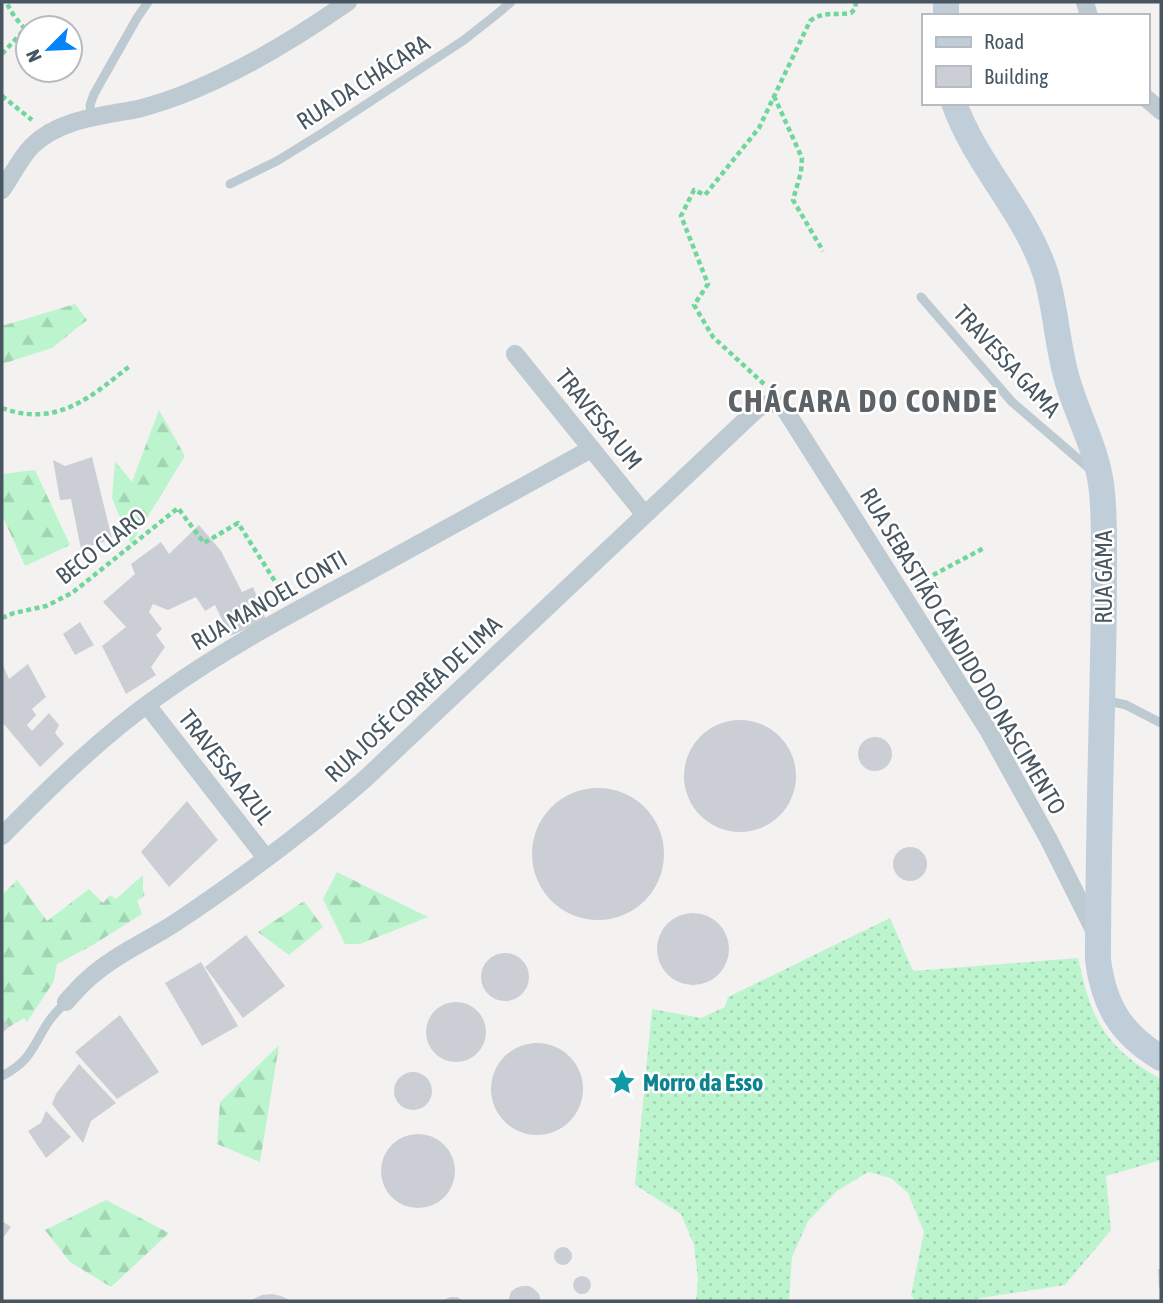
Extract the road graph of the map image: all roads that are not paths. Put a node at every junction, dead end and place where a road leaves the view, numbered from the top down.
1 (148, 2) edge
2 (348, 2) edge
3 (511, 2) edge
4 (955, 105) edge
5 (92, 117) junction
6 (230, 184) dead end
7 (2, 190) edge
8 (921, 297) dead end
9 (515, 354) dead end
10 (770, 403) joint
11 (591, 449) junction
12 (1100, 477) junction
13 (645, 515) junction
14 (1102, 699) junction
15 (147, 705) junction
16 (1161, 723) edge
17 (2, 836) edge
18 (265, 858) junction
19 (1098, 939) junction
20 (66, 1002) joint
21 (1161, 1058) edge
22 (2, 1076) edge

1 - 5 lane
2 - 5 street
3 - 6 lane, RUA DA CHÁCARA
4 - 12 street, RUA GAMA
5 - 7 street
8 - 12 lane, TRAVESSA GAMA
9 - 11 street, TRAVESSA UM
10 - 13 street, RUA JOSÉ CORRÊA DE LIMA
10 - 19 street, RUA SEBASTIÃO CÂNDIDO DO NASCIMENTO
11 - 13 street, TRAVESSA UM
11 - 15 street, RUA MANOEL CONTI
12 - 14 street, RUA GAMA
13 - 18 street, RUA JOSÉ CORRÊA DE LIMA
14 - 16 lane
14 - 19 street, RUA GAMA
15 - 17 street, RUA MANOEL CONTI
15 - 18 street, TRAVESSA AZUL
18 - 20 street, RUA JOSÉ CORRÊA DE LIMA
19 - 21 street, RUA GAMA
20 - 22 lane

